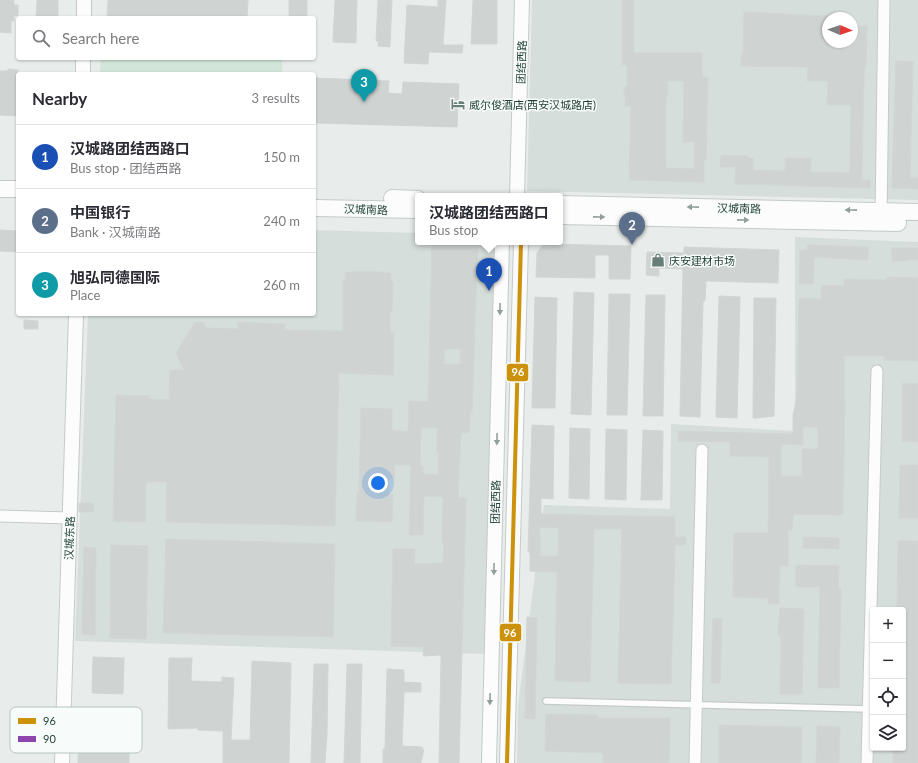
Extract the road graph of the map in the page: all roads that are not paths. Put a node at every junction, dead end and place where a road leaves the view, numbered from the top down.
1 (84, 0) edge
2 (522, 0) edge
3 (884, 0) edge
4 (84, 16) edge
5 (83, 60) edge
6 (82, 72) edge
7 (0, 189) edge
8 (16, 189) edge
9 (517, 193) edge
10 (316, 196) edge
11 (415, 199) edge
12 (0, 200) edge
13 (16, 200) edge
14 (563, 204) edge
15 (316, 208) edge
16 (415, 210) edge
17 (918, 212) edge
18 (563, 216) edge
19 (881, 217) junction
20 (918, 223) edge
21 (502, 245) edge
22 (521, 245) edge
23 (76, 316) edge
24 (877, 371) dead end
25 (702, 450) dead end
26 (0, 516) edge
27 (69, 518) junction
28 (546, 701) dead end
29 (696, 705) junction
30 (64, 707) edge
31 (869, 709) junction
32 (62, 753) edge
33 (62, 763) edge
34 (489, 763) edge
35 (507, 763) edge
36 (695, 763) edge
37 (867, 763) edge

1 - 4 street
2 - 9 street, 团结西路
3 - 19 street
5 - 6 street
7 - 8 main road
10 - 11 main road, 汉城南路
12 - 13 main road
19 -> 14 main road, 汉城南路
15 - 16 main road, 汉城南路
17 - 19 main road, 汉城南路
18 -> 19 main road, 汉城南路
19 - 20 main road, 汉城南路
21 -> 34 street, 团结西路
22 - 35 street, 团结西路
23 - 27 street, 汉城东路
24 - 31 street
25 - 29 street
26 - 27 street
27 - 30 street, 汉城东路
28 - 29 lane
29 - 31 lane
29 - 36 street
31 - 37 street
32 - 33 street, 汉城东路

